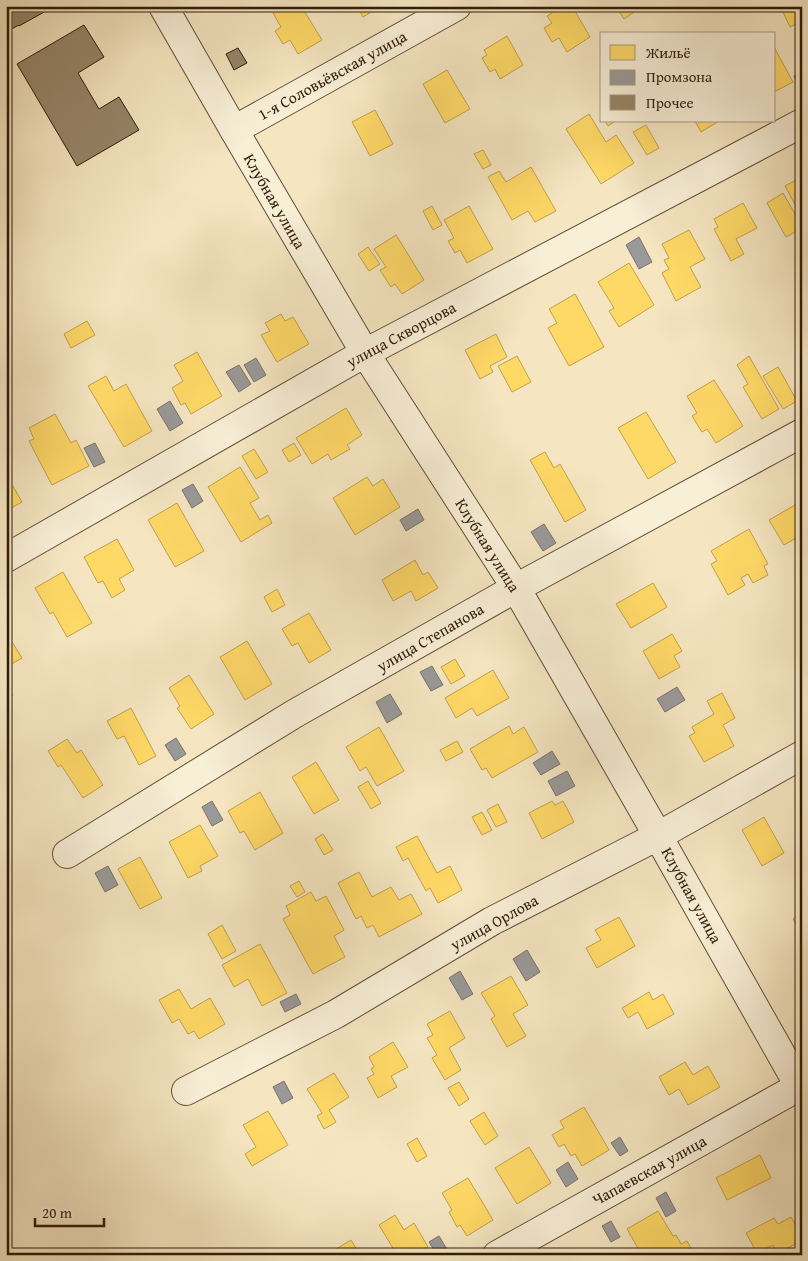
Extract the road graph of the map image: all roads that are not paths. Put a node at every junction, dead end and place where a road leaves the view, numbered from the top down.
1 (163, 6) edge
2 (457, 6) edge
3 (802, 123) edge
4 (234, 130) junction
5 (364, 352) junction
6 (802, 433) edge
7 (6, 558) edge
8 (516, 588) junction
9 (802, 755) edge
10 (658, 836) junction
11 (67, 854) dead end
12 (801, 1087) edge
13 (186, 1091) dead end
14 (497, 1255) edge

1 - 4 street, Клубная улица
2 - 4 street, 1-я Соловьёвская улица
3 - 5 street, улица Скворцова
4 - 5 street, Клубная улица
5 - 7 street, улица Скворцова
5 - 8 street, Клубная улица
6 - 8 street, улица Степанова
8 - 10 street, Клубная улица
8 - 11 street, улица Степанова
9 - 10 street, улица Орлова
10 - 12 street, Клубная улица
10 - 13 street, улица Орлова
12 - 14 street, Чапаевская улица

